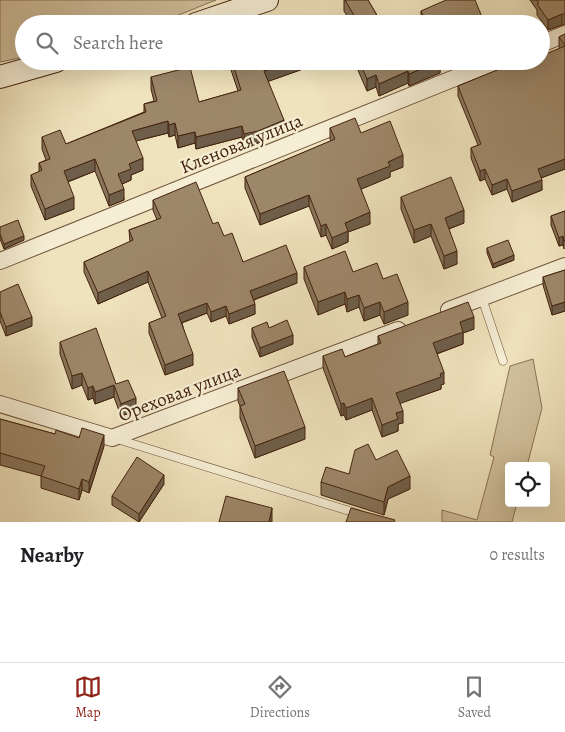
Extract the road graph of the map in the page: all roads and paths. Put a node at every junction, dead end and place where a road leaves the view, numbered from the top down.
1 (267, 0) edge
2 (223, 15) edge
3 (565, 34) edge
4 (550, 40) edge
5 (24, 70) edge
6 (475, 70) edge
7 (0, 77) edge
8 (0, 261) edge
9 (565, 266) edge
10 (482, 298) junction
11 (436, 315) edge
12 (408, 326) edge
13 (503, 361) dead end
14 (0, 404) edge
15 (112, 438) junction
16 (366, 516) edge

1 - 2 main road
3 - 4 street
5 - 7 main road
6 - 8 street, Кленовая улица
9 - 10 street
10 - 11 street
10 - 13 lane
12 - 15 street, Ореховая улица
14 - 15 street, Ореховая улица
15 - 16 lane

